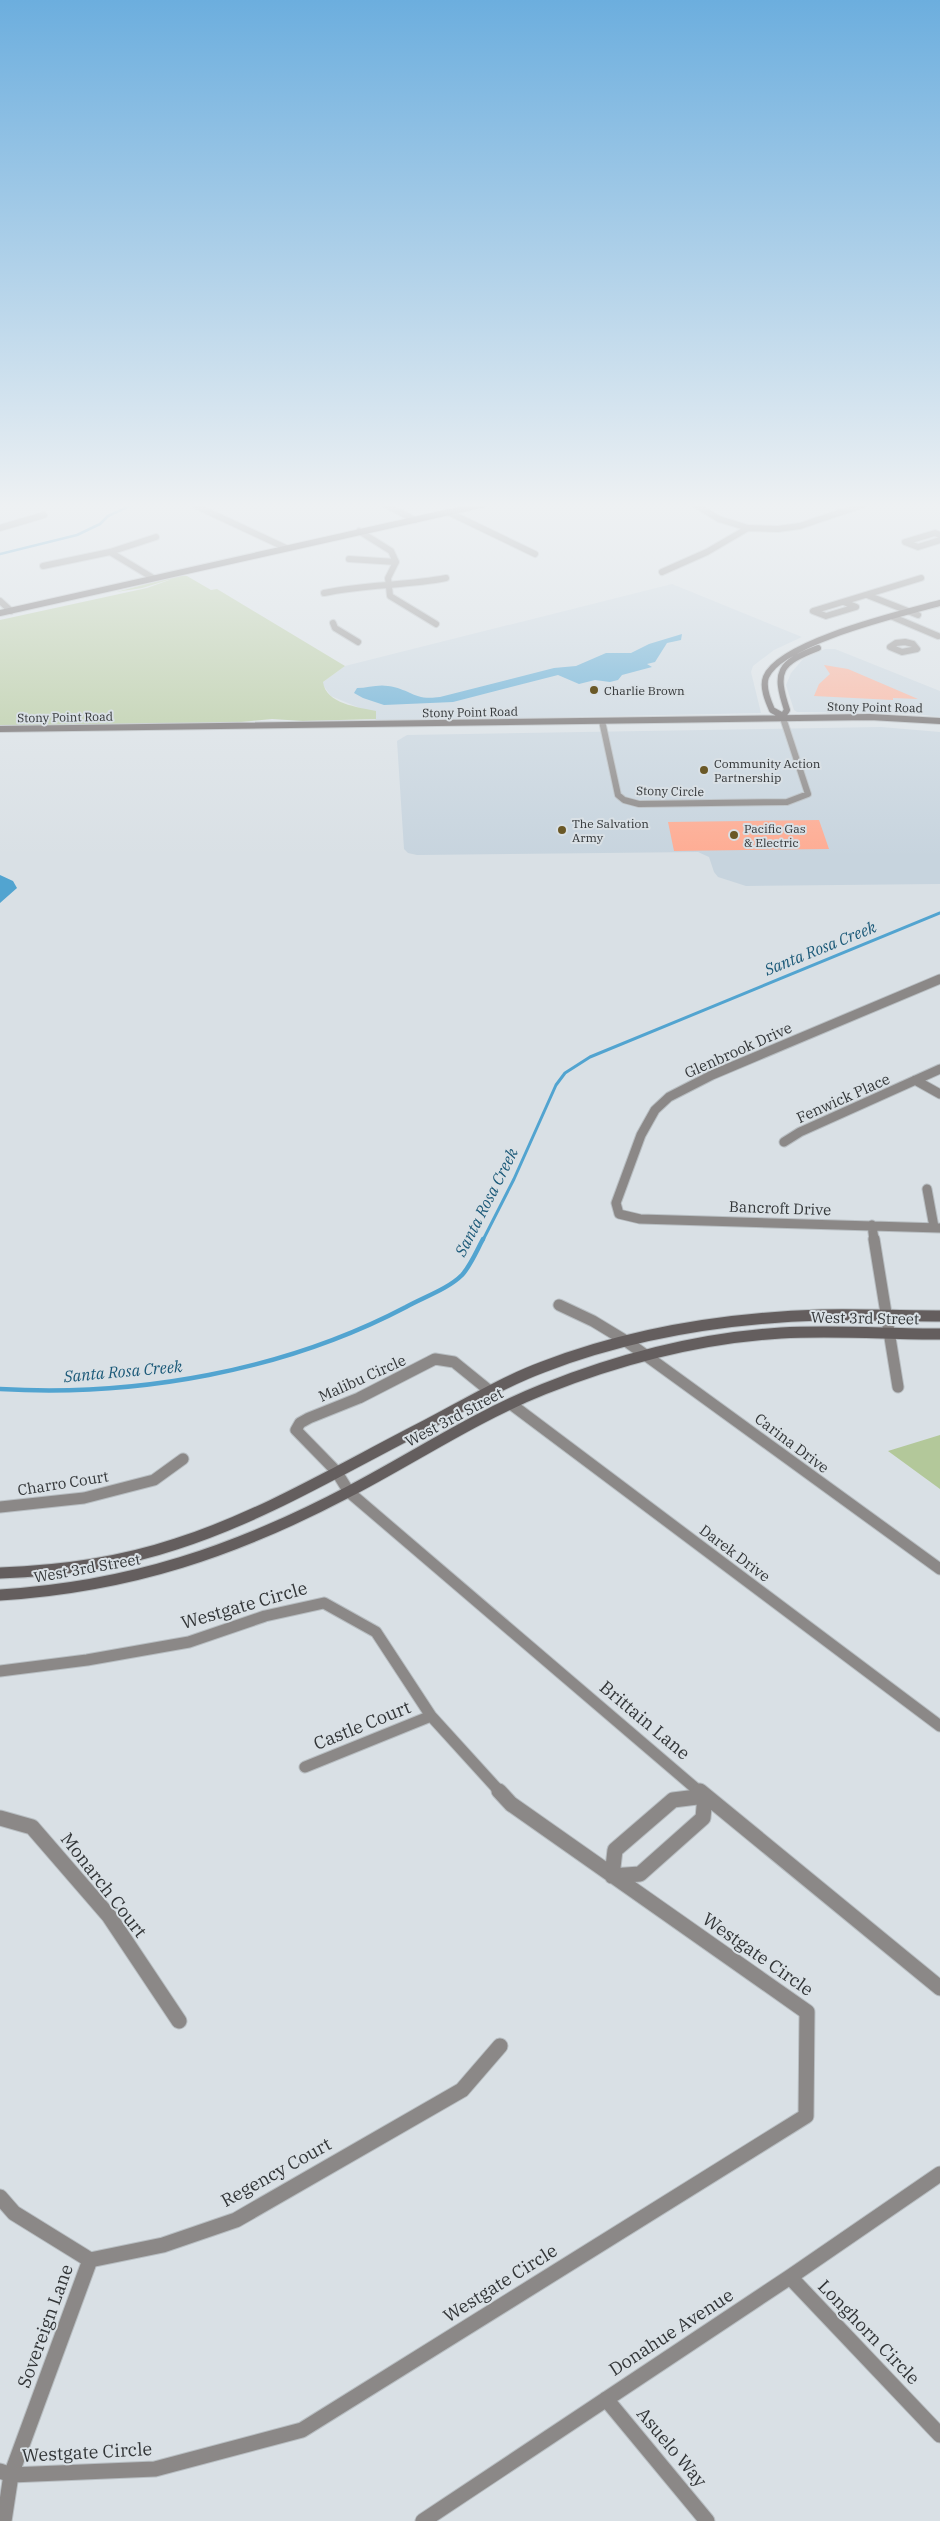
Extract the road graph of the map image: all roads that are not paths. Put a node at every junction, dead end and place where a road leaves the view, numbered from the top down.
1 (432, 622) edge
2 (878, 622) edge
3 (899, 622) edge
4 (903, 622) edge
5 (333, 623) dead end
6 (436, 624) dead end
7 (939, 636) edge
8 (930, 639) dead end
9 (921, 641) dead end
10 (358, 642) dead end
11 (913, 644) dead end
12 (784, 720) junction
13 (940, 721) edge
14 (602, 724) junction
15 (940, 727) edge
16 (0, 729) edge
17 (0, 735) edge
18 (940, 979) edge
19 (940, 1069) edge
20 (915, 1080) junction
21 (940, 1094) edge
22 (784, 1142) dead end
23 (927, 1189) dead end
24 (619, 1214) joint
25 (872, 1225) junction
26 (937, 1228) edge
27 (559, 1305) dead end
28 (886, 1316) junction
29 (940, 1316) edge
30 (889, 1334) junction
31 (940, 1334) edge
32 (624, 1342) junction
33 (646, 1356) junction
34 (898, 1387) dead end
35 (491, 1392) junction
36 (511, 1404) junction
37 (183, 1459) dead end
38 (336, 1471) junction
39 (349, 1492) junction
40 (0, 1507) edge
41 (940, 1569) edge
42 (0, 1573) edge
43 (0, 1595) edge
44 (0, 1671) edge
45 (431, 1716) junction
46 (940, 1726) edge
47 (305, 1767) dead end
48 (705, 1796) junction
49 (0, 1818) edge
50 (612, 1876) junction
51 (940, 1988) edge
52 (179, 2021) dead end
53 (500, 2046) dead end
54 (940, 2174) edge
55 (0, 2197) edge
56 (90, 2260) junction
57 (790, 2277) junction
58 (606, 2399) junction
59 (940, 2435) edge
60 (6, 2473) edge
61 (4, 2521) edge
62 (423, 2521) edge
63 (707, 2521) edge

1 - 6 street
2 - 12 main road
3 - 12 main road
4 - 7 street
5 - 10 street
7 - 8 street
9 - 11 street
12 - 13 main road, Stony Point Road
12 - 14 main road, Stony Point Road
12 - 14 street, Stony Circle
12 - 15 main road, Stony Point Road
14 - 16 main road, Stony Point Road
14 - 17 main road, Stony Point Road
18 - 24 street, Glenbrook Drive
19 - 20 street, Fenwick Place
20 - 21 street
20 - 22 street, Fenwick Place
23 - 26 street
24 - 25 street, Bancroft Drive
25 - 26 street, Bancroft Drive
25 - 28 street
27 - 32 street, Carina Drive
28 - 29 main road, West 3rd Street
28 - 30 street
28 - 32 main road, West 3rd Street
30 - 31 main road, West 3rd Street
30 - 33 main road, West 3rd Street
30 - 34 street
32 - 33 street, Carina Drive
32 - 35 main road, West 3rd Street
33 - 36 main road, West 3rd Street
33 - 41 street, Carina Drive
35 - 38 main road, West 3rd Street
35 - 38 street, Malibu Circle
36 - 39 main road, West 3rd Street
36 - 46 street, Darek Drive
37 - 40 street, Charro Court
38 - 39 street, Brittain Lane
38 - 42 main road, West 3rd Street
39 - 43 main road, West 3rd Street
39 - 48 street, Brittain Lane
44 - 45 street, Westgate Circle
45 - 47 street, Castle Court
45 - 50 street, Westgate Circle
48 - 50 street
48 - 50 street
48 - 51 street, Brittain Lane
49 - 52 street, Monarch Court
50 - 60 street, Westgate Circle
53 - 56 street, Regency Court
54 - 57 street, Donahue Avenue
55 - 56 street
56 - 60 street, Sovereign Lane
57 - 58 street, Donahue Avenue
57 - 59 street, Longhorn Circle
58 - 62 street, Donahue Avenue
58 - 63 street, Asuelo Way
60 - 61 street, Sovereign Lane

